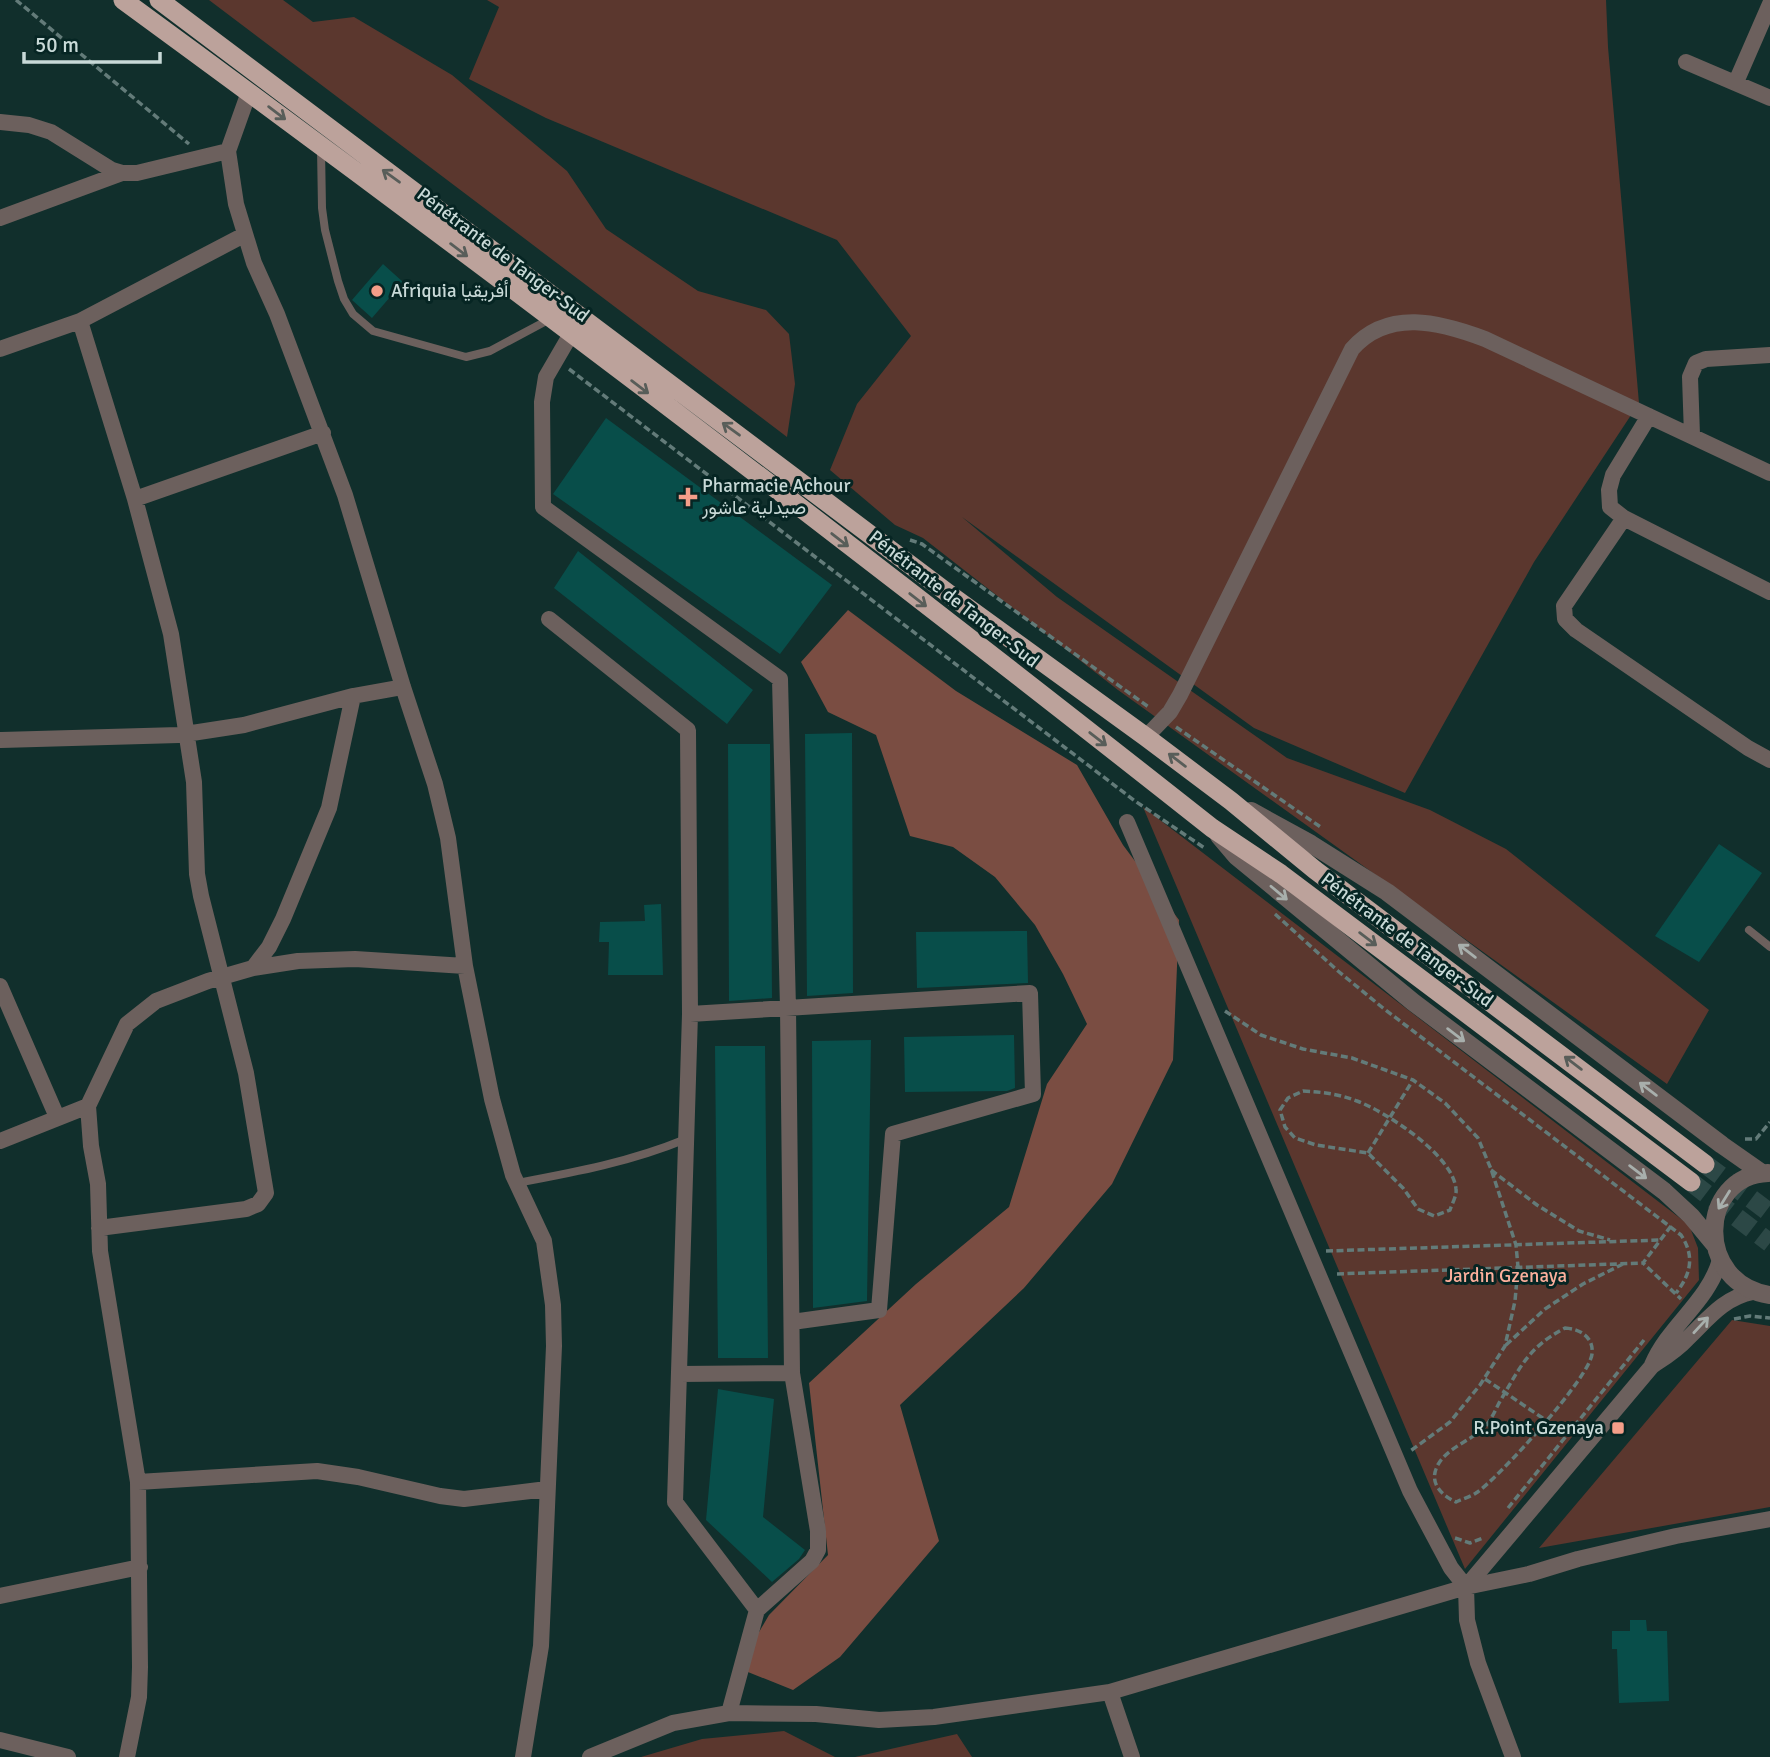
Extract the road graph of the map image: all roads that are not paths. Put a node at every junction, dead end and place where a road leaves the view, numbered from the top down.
1 (123, 0) edge
2 (159, 0) edge
3 (1770, 4) edge
4 (1686, 62) dead end
5 (1736, 82) junction
6 (249, 92) junction
7 (1770, 98) edge
8 (0, 122) edge
9 (321, 146) junction
10 (228, 151) junction
11 (122, 173) junction
12 (0, 218) edge
13 (244, 235) junction
14 (550, 319) junction
15 (79, 321) junction
16 (571, 334) junction
17 (0, 349) edge
18 (1770, 355) edge
19 (1649, 416) junction
20 (323, 433) junction
21 (1692, 435) junction
22 (1770, 473) edge
23 (135, 499) junction
24 (1624, 518) junction
25 (1770, 593) edge
26 (549, 619) dead end
27 (403, 687) junction
28 (353, 696) junction
29 (0, 732) edge
30 (188, 733) junction
31 (1146, 737) junction
32 (1, 740) edge
33 (0, 749) edge
34 (1770, 760) edge
35 (1231, 801) junction
36 (1127, 822) dead end
37 (1212, 828) junction
38 (1749, 930) dead end
39 (1770, 947) edge
40 (465, 966) junction
41 (253, 968) junction
42 (220, 978) junction
43 (0, 986) edge
44 (788, 1008) junction
45 (690, 1014) junction
46 (88, 1106) junction
47 (57, 1117) junction
48 (686, 1139) junction
49 (0, 1142) edge
50 (1705, 1164) tunnel mouth
51 (1766, 1173) edge
52 (1691, 1182) tunnel mouth
53 (517, 1183) junction
54 (99, 1228) junction
55 (1717, 1252) junction
56 (1762, 1293) edge
57 (792, 1322) junction
58 (1652, 1366) junction
59 (792, 1373) junction
60 (679, 1374) junction
61 (138, 1482) junction
62 (547, 1489) junction
63 (1770, 1519) edge
64 (140, 1567) junction
65 (1466, 1587) junction
66 (0, 1596) edge
67 (757, 1610) junction
68 (1110, 1692) junction
69 (729, 1713) junction
70 (0, 1740) edge
71 (68, 1757) edge
72 (127, 1757) edge
73 (523, 1757) edge
74 (590, 1757) edge
75 (1132, 1757) edge
76 (1513, 1757) edge

1 - 6 highway, Pénétrante de Tanger-Sud
31 -> 2 highway, Pénétrante de Tanger-Sud
3 - 5 street
4 - 5 street
5 - 7 street
6 -> 9 highway, Pénétrante de Tanger-Sud
6 - 10 street
8 - 11 street
9 -> 14 highway, Pénétrante de Tanger-Sud
9 - 14 lane
10 - 11 street
10 - 13 street
11 - 12 street
13 - 15 street
13 - 20 street
14 - 16 highway, Pénétrante de Tanger-Sud
15 - 17 street
15 - 23 street
16 -> 37 highway, Pénétrante de Tanger-Sud
16 - 44 street
18 - 21 street
19 - 21 street
19 - 24 street
19 - 31 street
20 - 23 street
20 - 27 street
21 - 22 street
23 - 30 street
24 - 25 street
24 - 34 street
26 - 45 street
27 - 28 street
27 - 40 street
28 - 30 street
28 - 41 street
29 - 32 street
30 - 32 street
30 - 42 street
35 -> 31 highway, Pénétrante de Tanger-Sud
32 - 33 street
50 -> 35 highway, Pénétrante de Tanger-Sud
51 -> 35 street
36 - 65 street
37 -> 52 highway, Pénétrante de Tanger-Sud
37 -> 55 street
38 - 39 lane
40 - 41 street
40 - 53 street
41 - 42 street
42 - 46 street
42 - 54 street
43 - 47 street
44 - 45 street
44 - 57 street
44 - 57 street
45 - 48 street
46 - 47 street
46 - 54 street
47 - 49 street
48 - 53 lane
48 - 60 street
51 -> 55 street
53 - 62 street
54 - 61 street
55 - 56 street
55 - 58 street
58 -> 56 street
57 - 59 street
58 - 65 street
59 - 60 street
59 - 67 street
60 - 67 street
61 - 62 street
61 - 64 street
62 - 73 street
63 - 65 street
64 - 66 street
64 - 72 street
65 - 68 street
65 - 76 street
67 - 69 street
68 - 69 street
68 - 75 street
69 - 74 street
70 - 71 street

